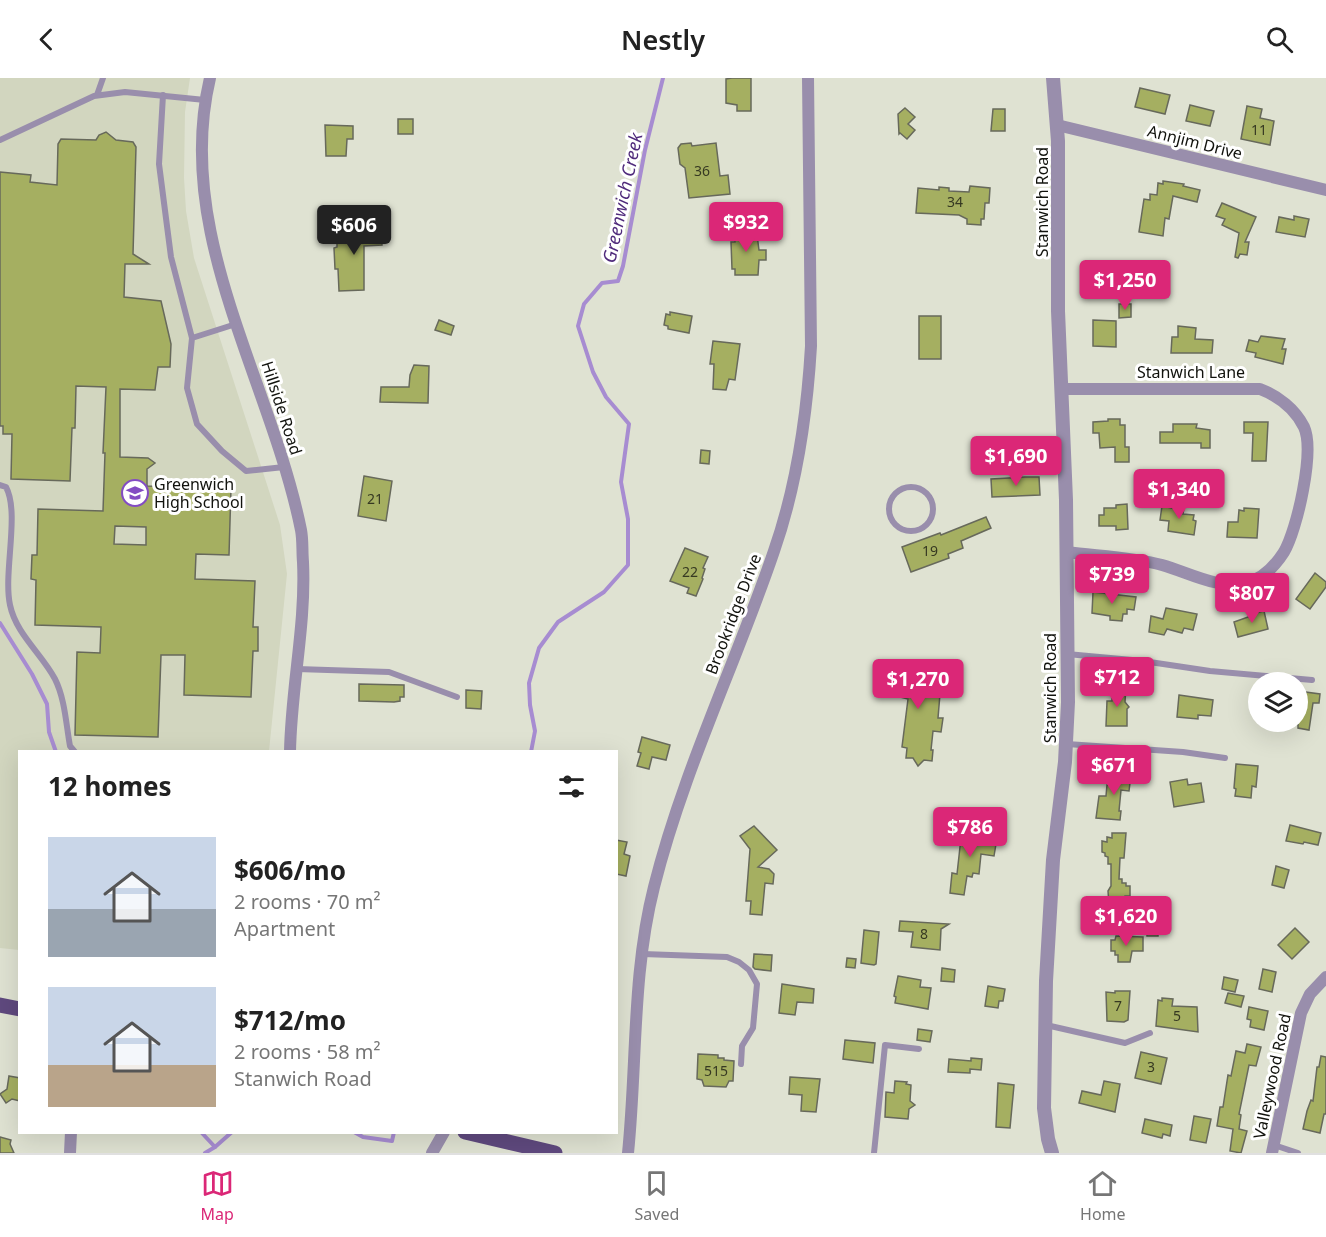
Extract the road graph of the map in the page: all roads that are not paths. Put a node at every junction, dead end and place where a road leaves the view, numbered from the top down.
1 (103, 78) edge
2 (210, 78) edge
3 (808, 78) edge
4 (1053, 78) edge
5 (97, 95) junction
6 (163, 95) junction
7 (205, 100) junction
8 (1057, 125) junction
9 (0, 140) edge
10 (1326, 190) edge
11 (237, 324) junction
12 (192, 338) junction
13 (1060, 389) junction
14 (284, 467) junction
15 (0, 485) edge
16 (889, 507) joint
17 (1067, 552) junction
18 (1067, 654) junction
19 (297, 669) junction
20 (1312, 680) dead end
21 (457, 697) dead end
22 (1067, 744) junction
23 (73, 750) edge
24 (291, 750) edge
25 (1225, 758) dead end
26 (643, 954) junction
27 (1326, 977) edge
28 (0, 1005) edge
29 (18, 1009) edge
30 (1045, 1025) junction
31 (1150, 1033) dead end
32 (919, 1049) dead end
33 (741, 1064) dead end
34 (71, 1134) edge
35 (443, 1134) edge
36 (474, 1134) edge
37 (1273, 1149) edge
38 (70, 1153) edge
39 (432, 1153) edge
40 (555, 1153) edge
41 (628, 1153) edge
42 (873, 1153) edge
43 (1052, 1153) edge
44 (1298, 1153) edge

1 - 5 lane
2 - 7 street, Hillside Road
3 - 26 street, Brookridge Drive
4 - 8 street, Stanwich Road
5 - 6 lane
5 - 9 lane
6 - 7 lane
6 - 12 lane
7 - 11 street, Hillside Road
8 - 10 street, Annjim Drive
8 - 13 street, Stanwich Road
11 - 12 lane
11 - 14 street, Hillside Road
12 - 14 lane
13 - 17 street, Stanwich Road
13 - 17 street, Stanwich Lane
14 - 19 street, Hillside Road
15 - 23 lane
16 - 16 lane
17 - 18 street, Stanwich Road
18 - 20 lane
18 - 22 street, Stanwich Road
19 - 21 lane
19 - 24 street, Hillside Road
22 - 25 lane
22 - 30 street, Stanwich Road
26 - 33 lane
26 - 41 street, Brookridge Drive
27 - 37 street, Valleywood Road
28 - 29 main road
30 - 31 lane
30 - 43 street, Stanwich Road
32 - 42 lane
34 - 38 street
35 - 39 street
36 - 40 main road
37 - 44 lane

